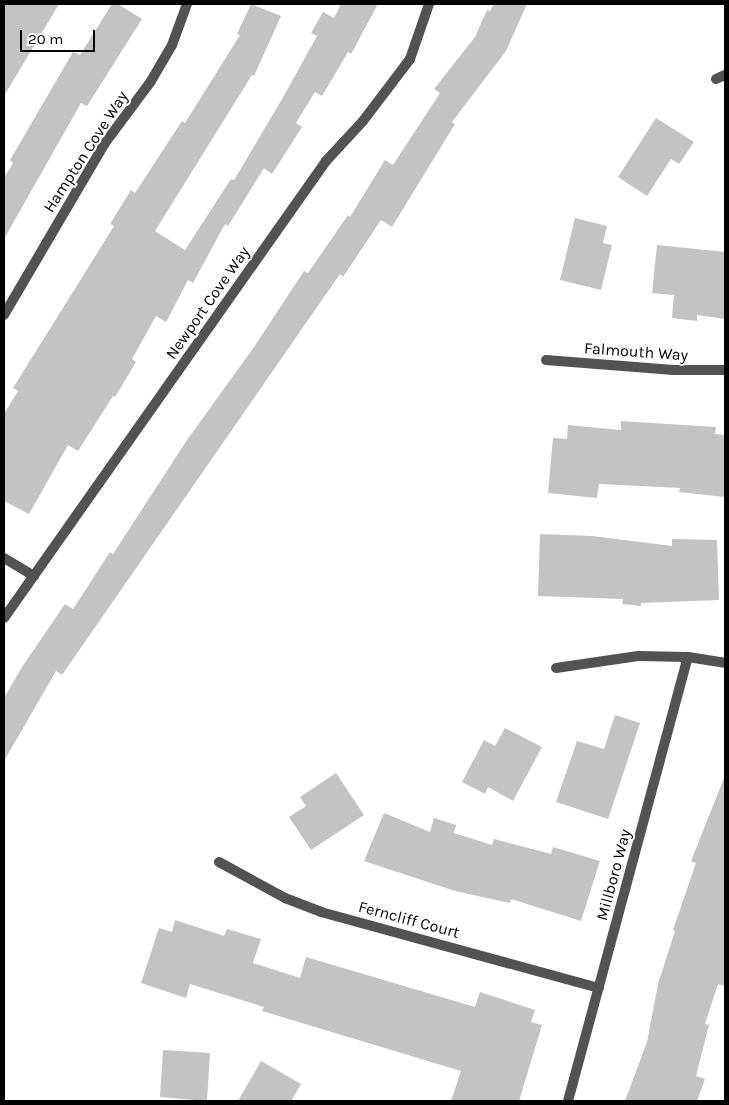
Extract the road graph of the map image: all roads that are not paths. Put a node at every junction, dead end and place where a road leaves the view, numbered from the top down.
1 (187, 4) edge
2 (429, 4) edge
3 (4, 315) edge
4 (546, 360) dead end
5 (725, 370) edge
6 (4, 558) edge
7 (34, 576) junction
8 (4, 618) edge
9 (688, 657) junction
10 (725, 663) edge
11 (556, 668) dead end
12 (219, 862) dead end
13 (599, 988) junction
14 (568, 1101) edge

1 - 3 street, Hampton Cove Way
2 - 7 street, Newport Cove Way
4 - 5 street, Falmouth Way
6 - 7 street
7 - 8 street, Newport Cove Way
9 - 10 street
9 - 11 street
9 - 13 street, Millboro Way
12 - 13 street, Ferncliff Court
13 - 14 street, Millboro Way

